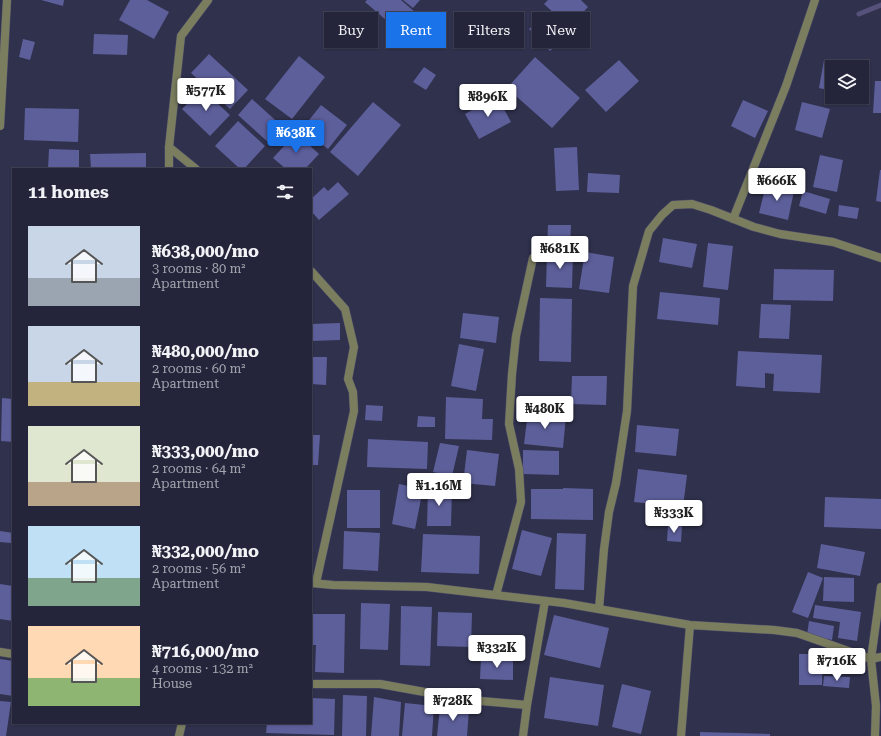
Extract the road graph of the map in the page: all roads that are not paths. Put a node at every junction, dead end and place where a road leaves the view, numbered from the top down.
1 (7, 0) edge
2 (208, 0) edge
3 (815, 0) edge
4 (0, 126) edge
5 (169, 147) junction
6 (169, 168) edge
7 (195, 168) edge
8 (733, 219) junction
9 (533, 258) dead end
10 (881, 258) edge
11 (312, 272) edge
12 (313, 583) edge
13 (881, 587) edge
14 (496, 595) junction
15 (545, 601) junction
16 (599, 609) junction
17 (690, 626) junction
18 (0, 652) edge
19 (12, 654) edge
20 (881, 657) edge
21 (871, 659) junction
22 (312, 684) edge
23 (527, 705) junction
24 (182, 724) edge
25 (179, 736) edge
26 (523, 736) edge
27 (681, 736) edge
28 (875, 736) edge

1 - 4 street
2 - 5 street
3 - 8 street
5 - 6 street
5 - 7 street
8 - 10 street
8 - 16 street
9 - 14 street
11 - 12 street
12 - 14 street
13 - 21 street
14 - 15 street
15 - 16 street
15 - 23 street
16 - 17 street
17 - 21 street
17 - 27 street
18 - 19 street
20 - 21 street
21 - 28 street
22 - 23 street
23 - 26 street
24 - 25 street

